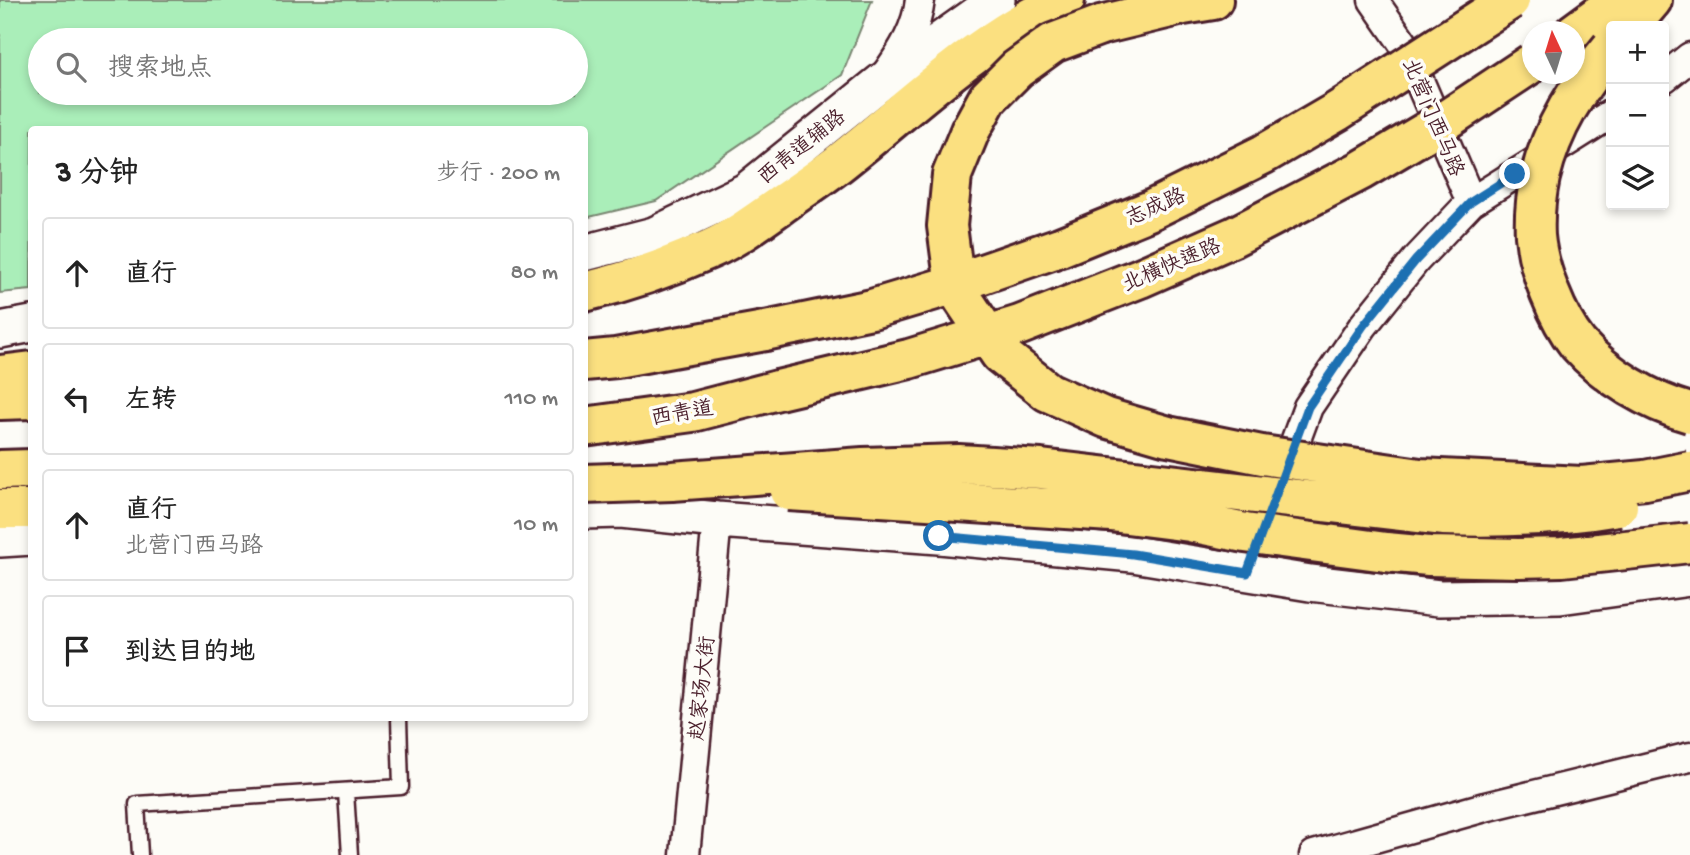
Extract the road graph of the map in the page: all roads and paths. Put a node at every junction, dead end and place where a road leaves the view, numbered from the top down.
1 (920, 0) edge
2 (997, 0) edge
3 (1065, 0) edge
4 (1213, 0) edge
5 (1373, 0) edge
6 (1510, 0) edge
7 (1619, 0) edge
8 (1652, 0) edge
9 (1634, 21) edge
10 (1585, 25) edge
11 (1606, 54) edge
12 (1690, 57) edge
13 (1522, 70) edge
14 (1669, 74) edge
15 (881, 82) junction
16 (1606, 117) edge
17 (1471, 202) junction
18 (588, 252) edge
19 (588, 291) edge
20 (28, 318) edge
21 (0, 319) edge
22 (28, 325) edge
23 (0, 330) edge
24 (588, 361) edge
25 (28, 372) edge
26 (0, 375) edge
27 (778, 390) joint
28 (28, 399) edge
29 (0, 400) edge
30 (1690, 413) edge
31 (588, 425) edge
32 (28, 468) edge
33 (0, 470) edge
34 (1690, 471) edge
35 (671, 481) junction
36 (588, 484) edge
37 (1690, 488) edge
38 (0, 509) edge
39 (28, 509) edge
40 (588, 511) edge
41 (717, 520) junction
42 (28, 537) edge
43 (0, 538) edge
44 (1690, 543) edge
45 (1247, 573) junction
46 (1690, 578) edge
47 (399, 721) edge
48 (1690, 757) edge
49 (346, 792) junction
50 (140, 855) edge
51 (350, 855) edge
52 (685, 855) edge
53 (1314, 855) edge

1 - 15 street
2 - 15 street, 西青道辅路
3 - 19 highway
4 - 34 highway, bridge
5 - 17 street, 北营门西马路
6 - 24 highway, 志成路, bridge
7 - 10 highway
8 - 9 highway
11 - 30 highway, bridge
12 - 14 street
13 - 27 highway, 北横快速路, bridge
15 - 18 street, 西青道辅路
16 - 17 street, 北营门西马路
17 - 45 street
20 - 21 street
22 - 23 street
25 - 26 highway
27 - 31 highway, 西青道
28 - 29 highway
32 - 33 highway
35 - 36 highway, bridge
35 - 37 highway, bridge
35 - 44 highway, bridge
38 - 39 highway
40 - 41 street
41 - 45 street
41 - 52 street, 赵家场大街
42 - 43 street
45 - 46 street
47 - 49 lane
48 - 53 street
49 - 50 lane
49 - 51 lane

